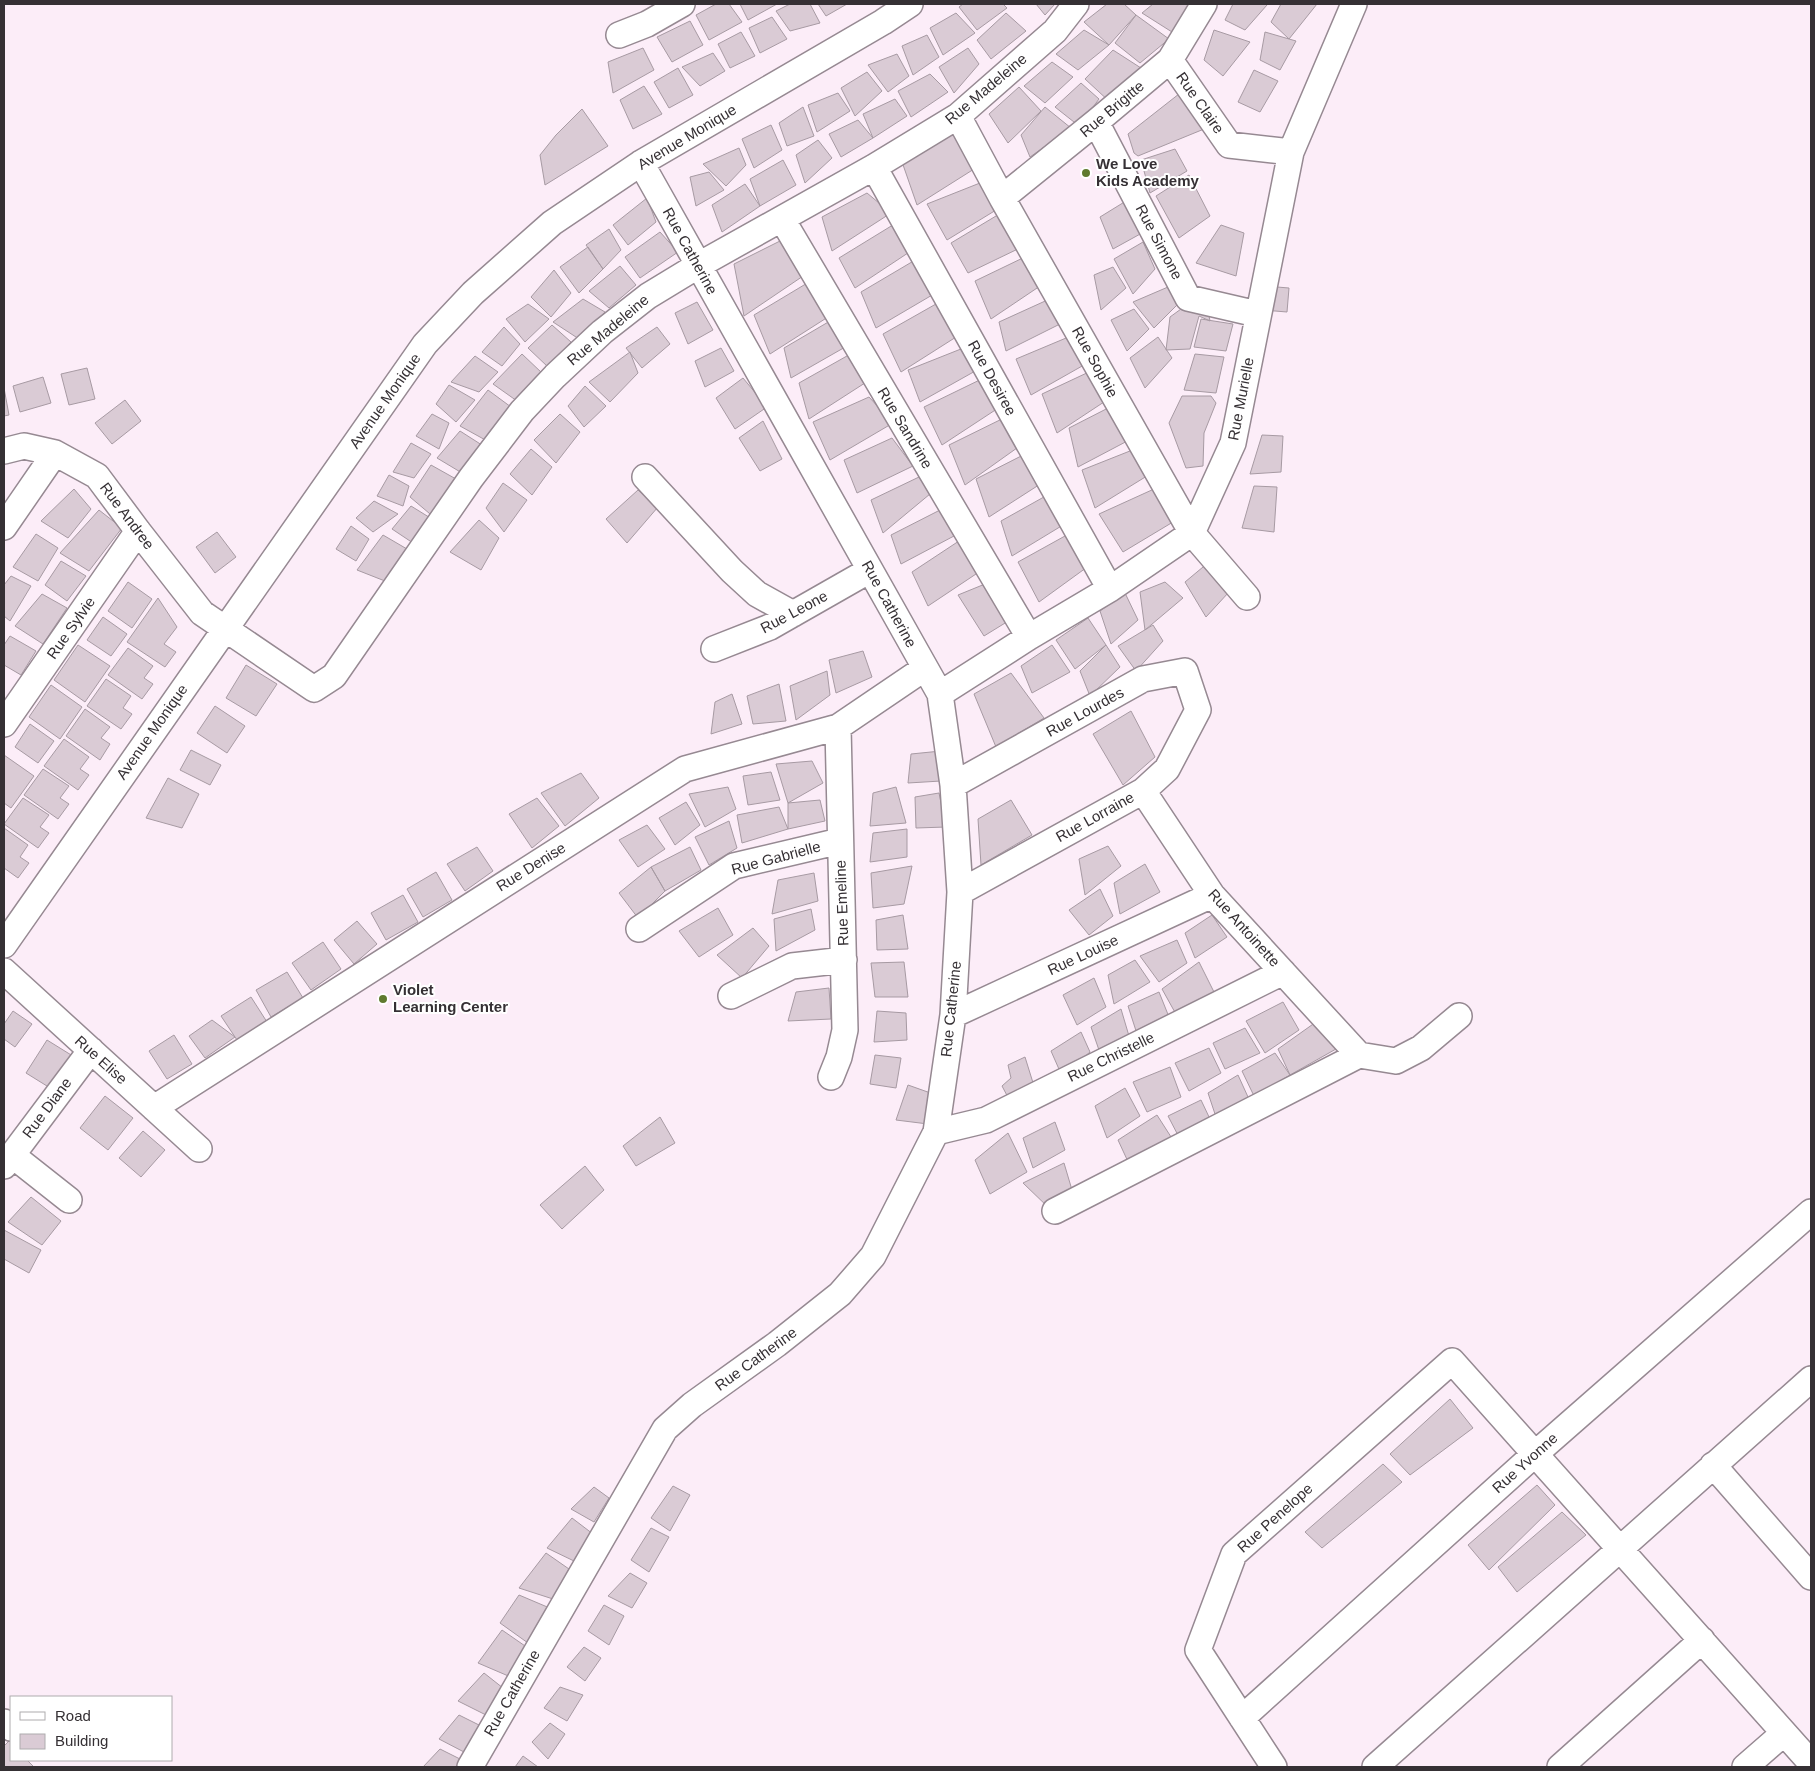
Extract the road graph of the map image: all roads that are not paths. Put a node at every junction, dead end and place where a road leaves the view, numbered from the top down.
1 (682, 4) edge
2 (910, 4) edge
3 (1076, 4) edge
4 (1204, 4) edge
5 (1354, 4) edge
6 (619, 36) dead end
7 (1170, 60) junction
8 (958, 116) junction
9 (1096, 122) junction
10 (1291, 152) junction
11 (641, 163) junction
12 (874, 167) junction
13 (1002, 198) junction
14 (782, 219) junction
15 (699, 265) junction
16 (1258, 314) junction
17 (4, 451) edge
18 (55, 453) junction
19 (645, 477) dead end
20 (4, 527) edge
21 (138, 532) junction
22 (1192, 533) junction
23 (870, 570) junction
24 (1110, 590) junction
25 (1247, 596) dead end
26 (794, 614) junction
27 (225, 629) junction
28 (1028, 637) junction
29 (714, 649) dead end
30 (925, 668) junction
31 (940, 694) junction
32 (1198, 710) joint
33 (4, 724) edge
34 (838, 727) junction
35 (953, 785) junction
36 (1143, 791) junction
37 (840, 841) junction
38 (960, 892) junction
39 (1212, 895) junction
40 (639, 929) dead end
41 (4, 945) edge
42 (844, 960) junction
43 (4, 971) edge
44 (1283, 972) junction
45 (731, 996) dead end
46 (953, 1015) junction
47 (1459, 1016) dead end
48 (91, 1050) junction
49 (1359, 1055) junction
50 (831, 1077) dead end
51 (154, 1108) junction
52 (936, 1132) junction
53 (199, 1149) dead end
54 (8, 1161) edge
55 (68, 1200) dead end
56 (1055, 1211) dead end
57 (1811, 1212) edge
58 (1810, 1383) edge
59 (1535, 1454) junction
60 (1713, 1465) junction
61 (1621, 1548) junction
62 (1811, 1577) edge
63 (1702, 1640) junction
64 (1242, 1718) junction
65 (1784, 1732) junction
66 (1811, 1763) edge
67 (470, 1767) edge
68 (1274, 1767) edge
69 (1375, 1767) edge
70 (1560, 1767) edge
71 (1745, 1767) edge

1 - 6 street
2 - 11 street, Avenue Monique
3 - 8 street, Rue Madeleine
4 - 7 street, Rue Brigitte
5 - 10 street, Rue Murielle
7 - 9 street, Rue Brigitte
7 - 10 street, Rue Claire
8 - 12 street, Rue Madeleine
8 - 13 street, Rue Sophie
9 - 13 street, Rue Brigitte
9 - 16 street, Rue Simone
10 - 16 street, Rue Murielle
11 - 15 street, Rue Catherine
11 - 27 street, Avenue Monique
12 - 14 street, Rue Madeleine
12 - 24 street, Rue Desiree
13 - 22 street, Rue Sophie
14 - 15 street, Rue Madeleine
14 - 28 street, Rue Sandrine
15 - 23 street, Rue Catherine
15 - 27 street, Rue Madeleine
16 - 22 street, Rue Murielle
17 - 18 street, Rue Andree
18 - 20 street
18 - 21 street, Rue Andree
19 - 26 street
21 - 27 street, Rue Andree
21 - 33 street, Rue Sylvie
22 - 24 street
22 - 25 street, Rue Sophie
23 - 26 street, Rue Leone
23 - 30 street, Rue Catherine
24 - 28 street
26 - 29 street, Rue Leone
27 - 41 street, Avenue Monique
28 - 31 street
30 - 31 street, Rue Catherine
30 - 34 street, Rue Denise
31 - 35 street, Rue Catherine
32 - 35 street, Rue Lourdes
32 - 36 street, Rue Lorraine
34 - 37 street, Rue Emeline
34 - 51 street, Rue Denise
35 - 38 street, Rue Catherine
36 - 38 street, Rue Lorraine
36 - 39 street, Rue Antoinette
37 - 40 street, Rue Gabrielle
37 - 42 street, Rue Emeline
38 - 46 street, Rue Catherine
39 - 44 street, Rue Antoinette
39 - 46 street, Rue Louise
42 - 45 street
42 - 50 street, Rue Emeline
43 - 48 street, Rue Elise
44 - 49 street, Rue Antoinette
44 - 52 street, Rue Christelle
46 - 52 street, Rue Catherine
47 - 49 street
48 - 51 street, Rue Elise
48 - 54 street, Rue Diane
49 - 56 street
51 - 53 street, Rue Elise
52 - 67 street, Rue Catherine
54 - 55 street
57 - 59 street, Rue Yvonne
58 - 60 street
59 - 61 street
59 - 64 street, Rue Yvonne
59 - 64 street, Rue Penelope
60 - 61 street
60 - 62 street
61 - 63 street
61 - 69 street
63 - 65 street
63 - 70 street
64 - 68 street, Rue Penelope
65 - 66 street
65 - 71 street

